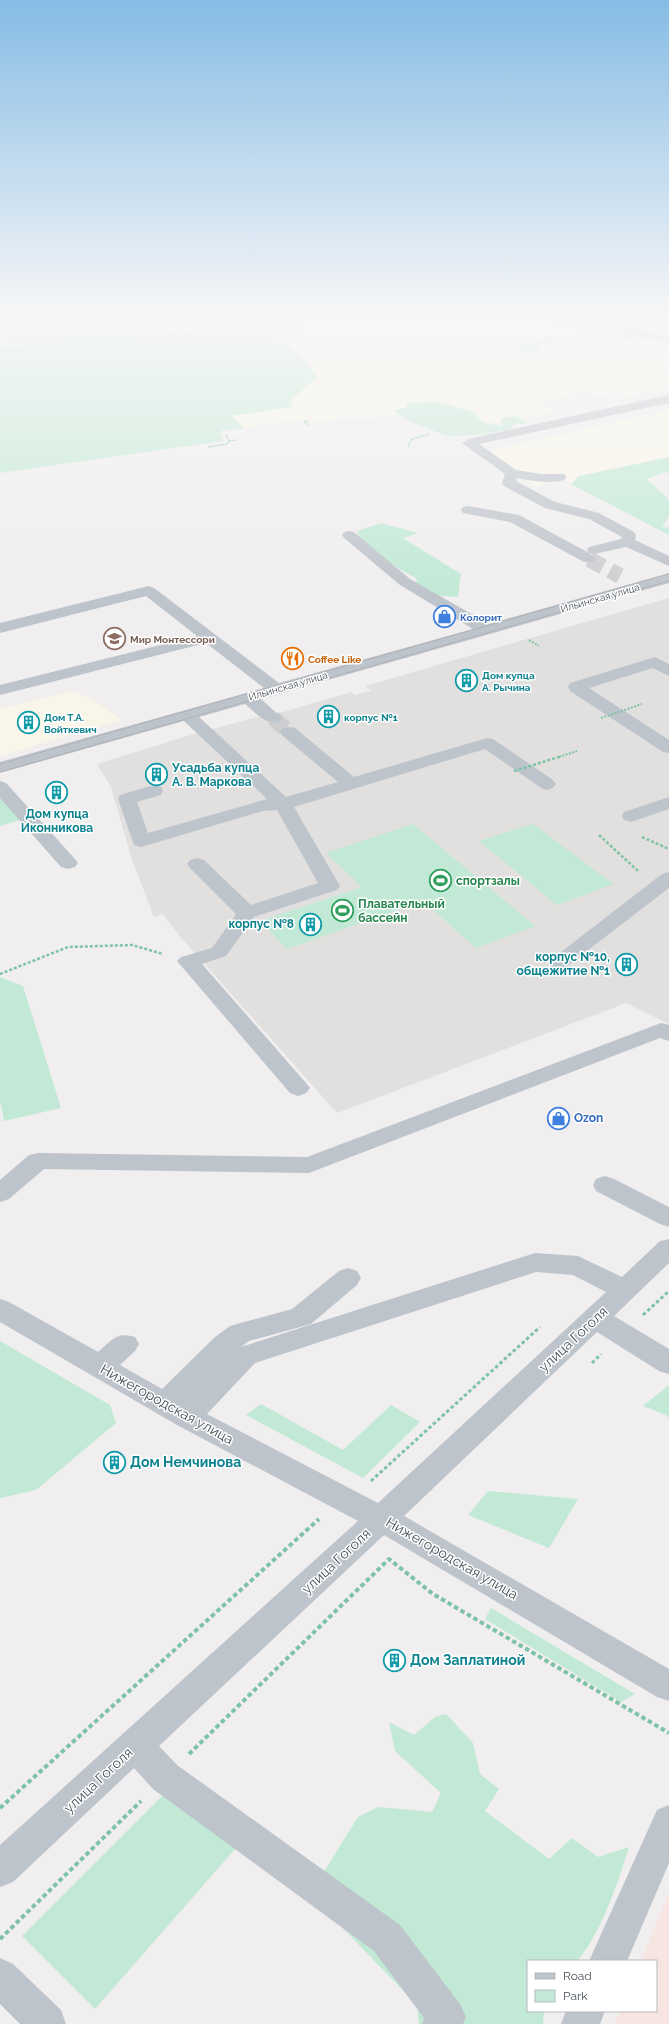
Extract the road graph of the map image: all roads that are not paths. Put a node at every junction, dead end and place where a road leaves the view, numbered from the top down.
1 (626, 408) edge
2 (512, 473) junction
3 (559, 476) dead end
4 (537, 498) junction
5 (349, 535) dead end
6 (628, 542) junction
7 (669, 562) edge
8 (620, 576) tunnel mouth
9 (669, 578) edge
10 (638, 587) junction
11 (0, 628) edge
12 (487, 630) junction
13 (208, 638) junction
14 (669, 671) edge
15 (0, 690) edge
16 (277, 690) junction
17 (249, 698) junction
18 (187, 715) junction
19 (273, 718) tunnel mouth
20 (289, 732) tunnel mouth
21 (669, 748) edge
22 (0, 768) edge
23 (352, 784) junction
24 (547, 784) dead end
25 (0, 787) edge
26 (154, 791) dead end
27 (669, 803) edge
28 (283, 804) junction
29 (631, 816) dead end
30 (68, 863) dead end
31 (197, 864) dead end
32 (662, 882) edge
33 (247, 913) junction
34 (559, 963) dead end
35 (669, 1034) edge
36 (298, 1088) dead end
37 (605, 1184) dead end
38 (0, 1192) edge
39 (669, 1218) edge
40 (669, 1248) edge
41 (348, 1278) dead end
42 (625, 1290) junction
43 (0, 1309) edge
44 (596, 1317) junction
45 (125, 1344) dead end
46 (669, 1363) edge
47 (100, 1366) junction
48 (175, 1410) junction
49 (382, 1518) junction
50 (669, 1686) edge
51 (135, 1746) junction
52 (669, 1822) edge
53 (0, 1869) edge
54 (608, 1960) edge
55 (0, 1977) edge
56 (586, 2012) edge
57 (47, 2024) edge
58 (441, 2024) edge
59 (580, 2024) edge

1 - 2 street
2 - 3 street
2 - 4 street
4 - 6 street
4 - 6 street
5 - 12 street
6 - 7 street
8 - 10 street
9 - 10 street, Ильинская улица
10 - 12 street, Ильинская улица
11 - 13 street
12 - 16 street, Ильинская улица
13 - 15 street
13 - 16 street
14 - 21 street
16 - 17 street, Ильинская улица
17 - 18 street, Ильинская улица
17 - 19 street
18 - 22 street, Ильинская улица
18 - 28 street
20 - 23 street
23 - 24 street
23 - 28 street
25 - 30 street
26 - 28 street
27 - 29 street
28 - 33 street
31 - 33 street
32 - 34 street
33 - 36 street
35 - 38 street
37 - 39 street
40 - 42 street, улица Гоголя
41 - 48 street
42 - 44 street, улица Гоголя
42 - 48 street
43 - 47 street, Нижегородская улица
44 - 46 street
44 - 49 street, улица Гоголя
45 - 47 street
47 - 48 street, Нижегородская улица
48 - 49 street, Нижегородская улица
49 - 50 street, Нижегородская улица
49 - 51 street, улица Гоголя
51 - 53 street, улица Гоголя
51 - 58 street
52 - 54 street
55 - 57 street
56 - 59 street

